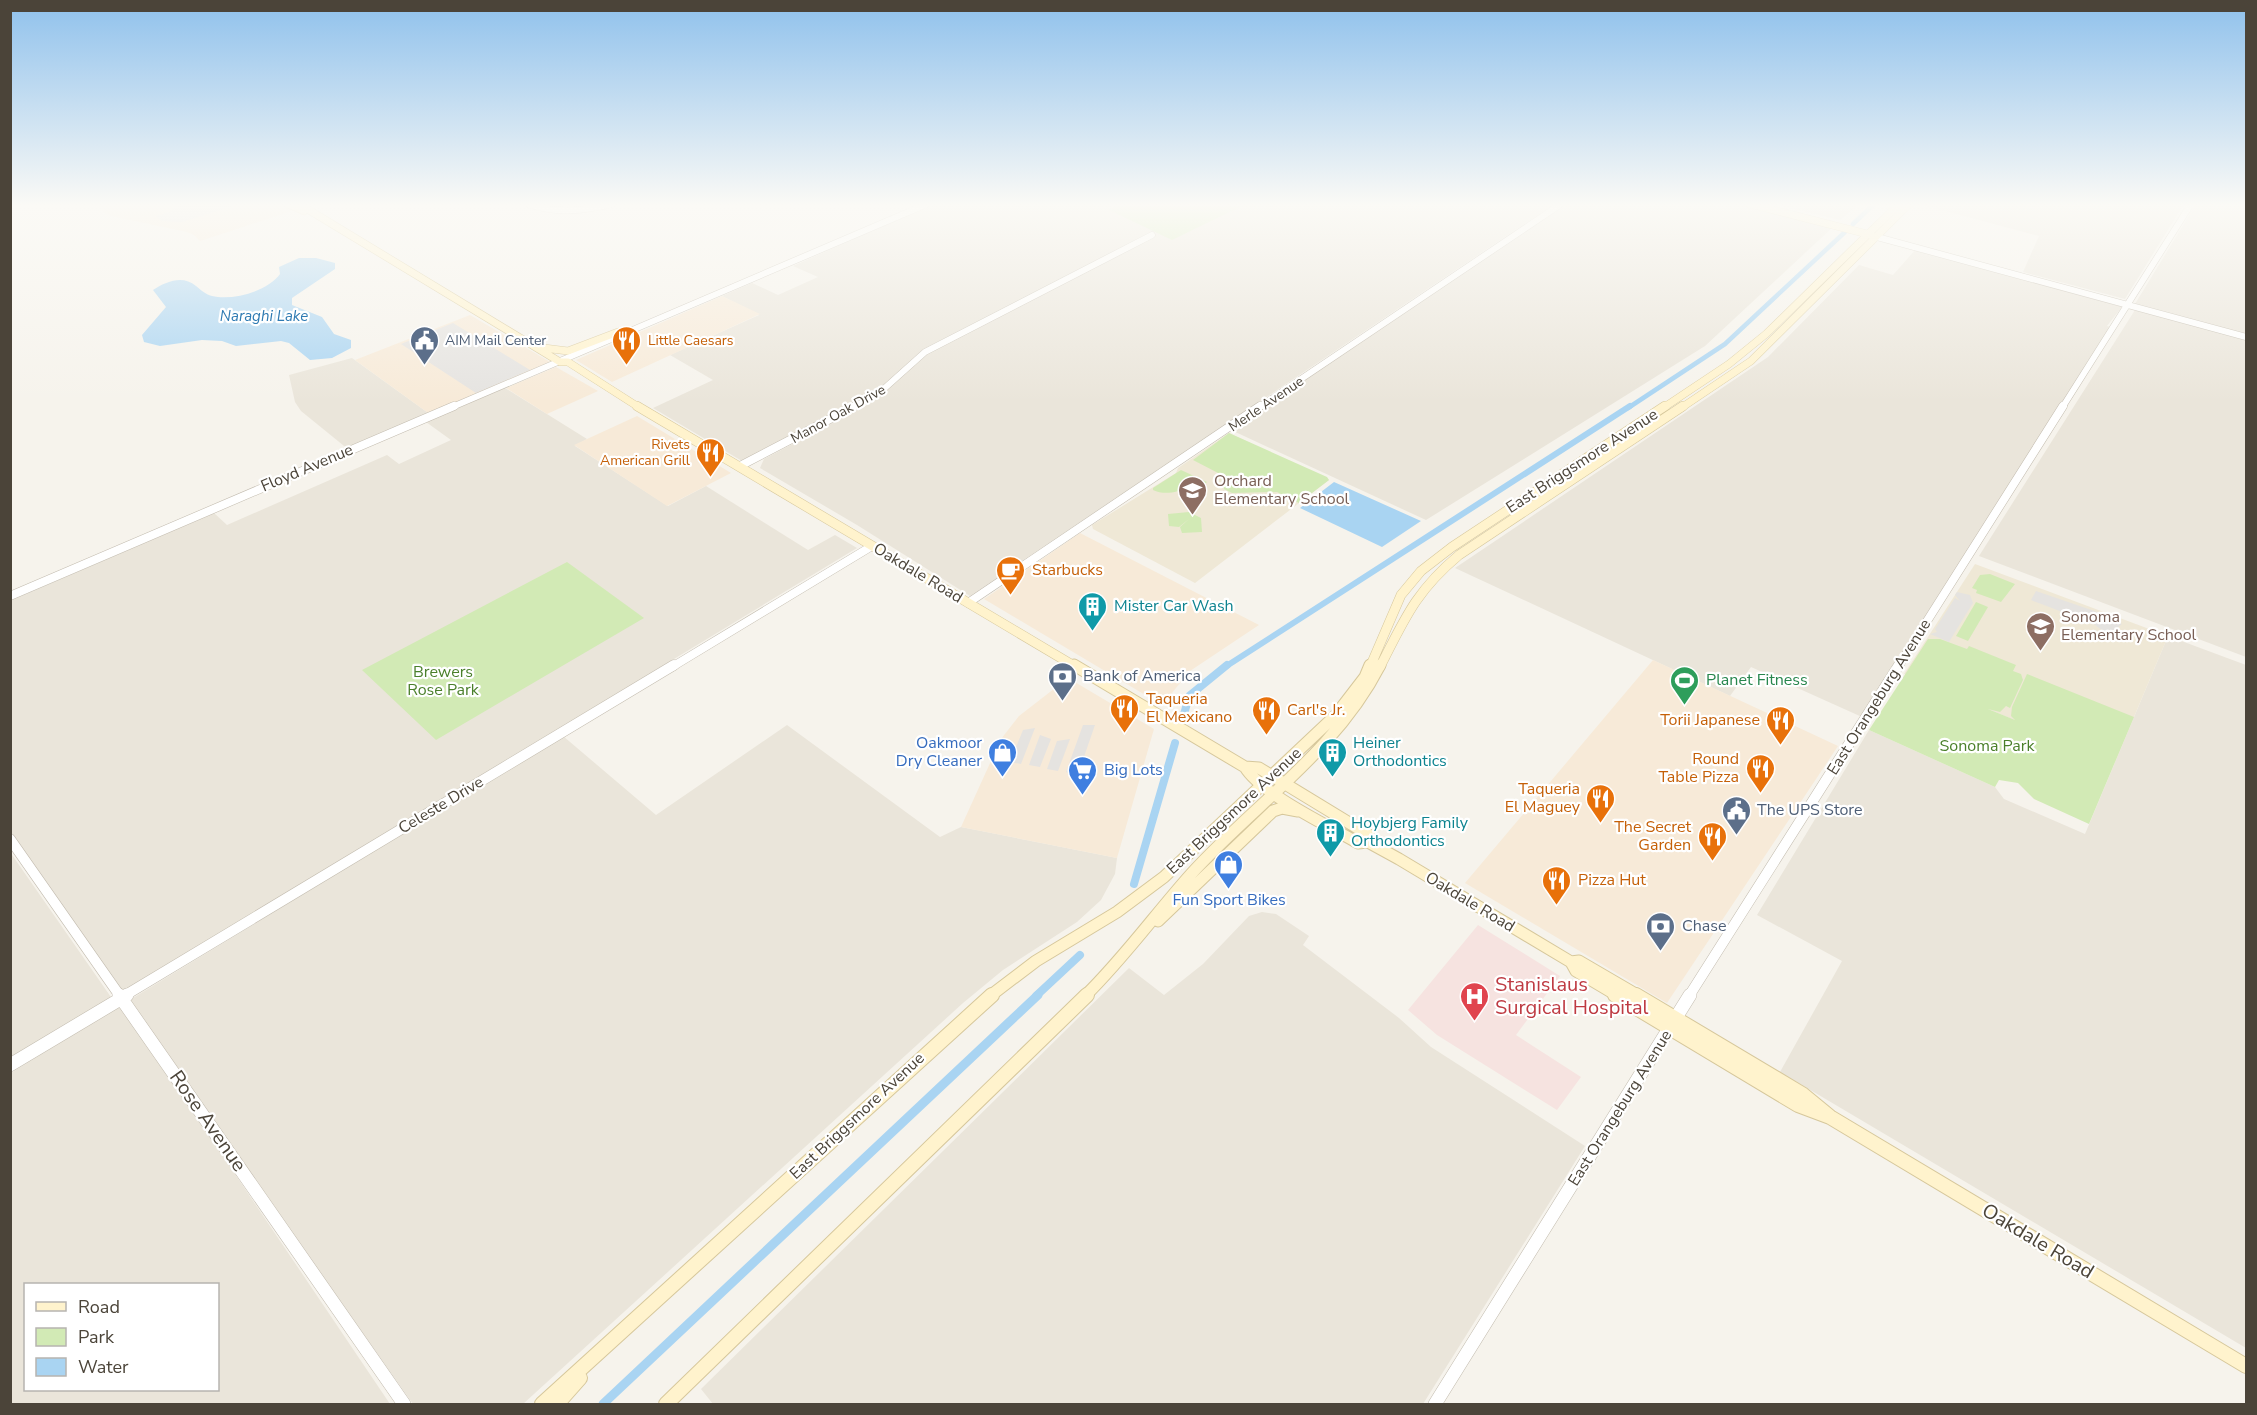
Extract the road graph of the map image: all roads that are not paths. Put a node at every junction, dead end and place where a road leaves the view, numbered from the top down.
1 (407, 270) edge
2 (763, 270) edge
3 (774, 270) edge
4 (1084, 270) edge
5 (1464, 270) edge
6 (1836, 270) edge
7 (1841, 270) edge
8 (2002, 270) edge
9 (2150, 270) edge
10 (2129, 305) junction
11 (618, 332) junction
12 (2247, 337) edge
13 (605, 343) junction
14 (538, 347) junction
15 (560, 362) junction
16 (740, 466) junction
17 (872, 546) junction
18 (10, 596) edge
19 (968, 603) junction
20 (1266, 780) junction
21 (1280, 788) junction
22 (1310, 815) junction
23 (10, 839) edge
24 (1368, 842) junction
25 (1138, 940) junction
26 (122, 998) junction
27 (1672, 1023) junction
28 (10, 1065) edge
29 (604, 1348) junction
30 (2247, 1366) edge
31 (404, 1404) edge
32 (542, 1404) edge
33 (557, 1404) edge
34 (666, 1404) edge
35 (1435, 1404) edge

1 - 14 main road, Oakdale Road
2 - 11 street, Floyd Avenue
3 - 13 street, Floyd Avenue
4 - 16 street, Manor Oak Drive
5 - 19 street, Merle Avenue
6 - 20 main road, East Briggsmore Avenue
7 - 21 main road, East Briggsmore Avenue
8 - 10 street
9 - 10 street, East Orangeburg Avenue
10 - 12 street
10 - 27 street, East Orangeburg Avenue
11 - 13 street, Floyd Avenue
11 - 14 main road
13 - 15 street, Floyd Avenue
14 - 15 main road, Oakdale Road
15 - 16 main road, Oakdale Road
15 - 18 street, Floyd Avenue
16 - 17 main road, Oakdale Road
17 - 19 main road, Oakdale Road
17 - 26 street, Celeste Drive
19 - 20 main road, Oakdale Road
20 - 21 main road, Oakdale Road
20 - 29 main road, East Briggsmore Avenue
21 - 22 main road, Oakdale Road
21 - 24 main road, Oakdale Road
21 - 25 main road, East Briggsmore Avenue
22 - 24 main road, Oakdale Road
22 - 25 main road
23 - 26 street, Rose Avenue
24 - 27 main road, Oakdale Road
25 - 34 main road, East Briggsmore Avenue
26 - 28 street, Celeste Drive
26 - 31 street, Rose Avenue
27 - 30 main road, Oakdale Road
27 - 35 street, East Orangeburg Avenue
29 - 32 main road, East Briggsmore Avenue
29 - 33 main road

